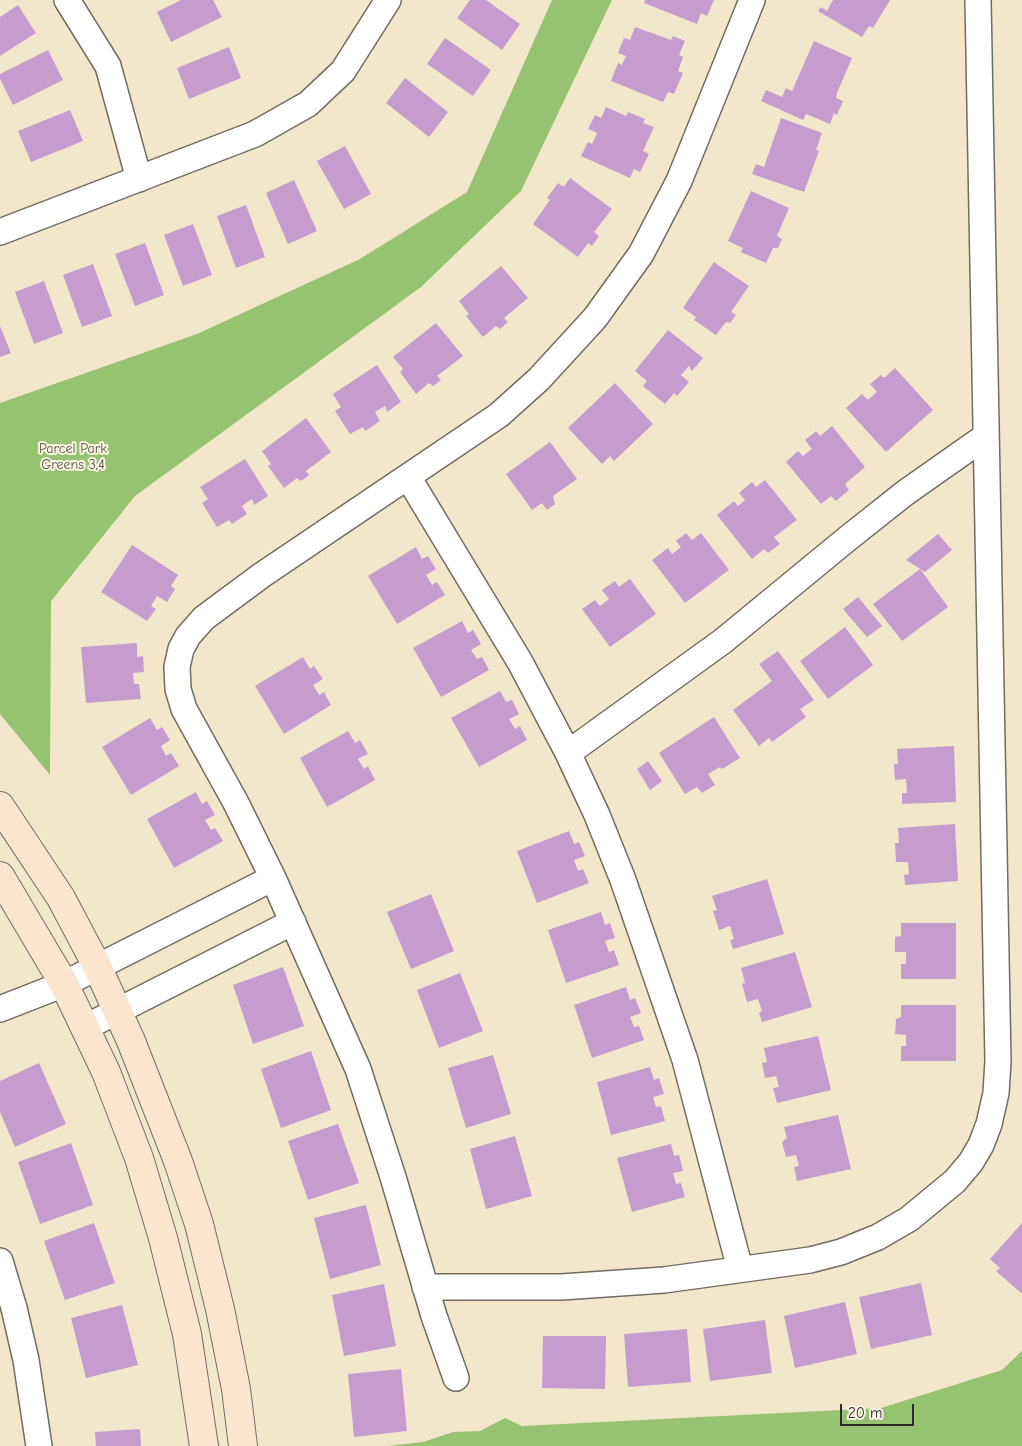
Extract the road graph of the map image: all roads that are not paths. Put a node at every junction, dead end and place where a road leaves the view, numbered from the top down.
1 (67, 0) edge
2 (388, 0) edge
3 (752, 0) edge
4 (978, 0) edge
5 (139, 179) junction
6 (0, 232) edge
7 (986, 436) junction
8 (408, 477) junction
9 (568, 752) junction
10 (0, 806) edge
11 (0, 876) edge
12 (273, 878) junction
13 (293, 922) junction
14 (96, 966) junction
15 (64, 984) junction
16 (0, 1009) edge
17 (118, 1011) junction
18 (84, 1028) junction
19 (0, 1261) edge
20 (740, 1269) junction
21 (425, 1287) junction
22 (456, 1378) dead end
23 (39, 1446) edge
24 (204, 1446) edge
25 (244, 1446) edge

1 - 5 street
2 - 5 street
3 - 8 street
4 - 7 street
5 - 6 street
7 - 9 street
7 - 20 street
8 - 9 street
8 - 12 street
9 - 20 street
10 - 14 street
11 - 15 street
12 - 13 street
12 - 14 street
13 - 17 street
13 - 21 street
14 - 15 street
14 - 17 street
15 - 16 street
15 - 18 street
17 - 18 street
17 - 25 street
18 - 24 street
19 - 23 street
20 - 21 street
21 - 22 street

